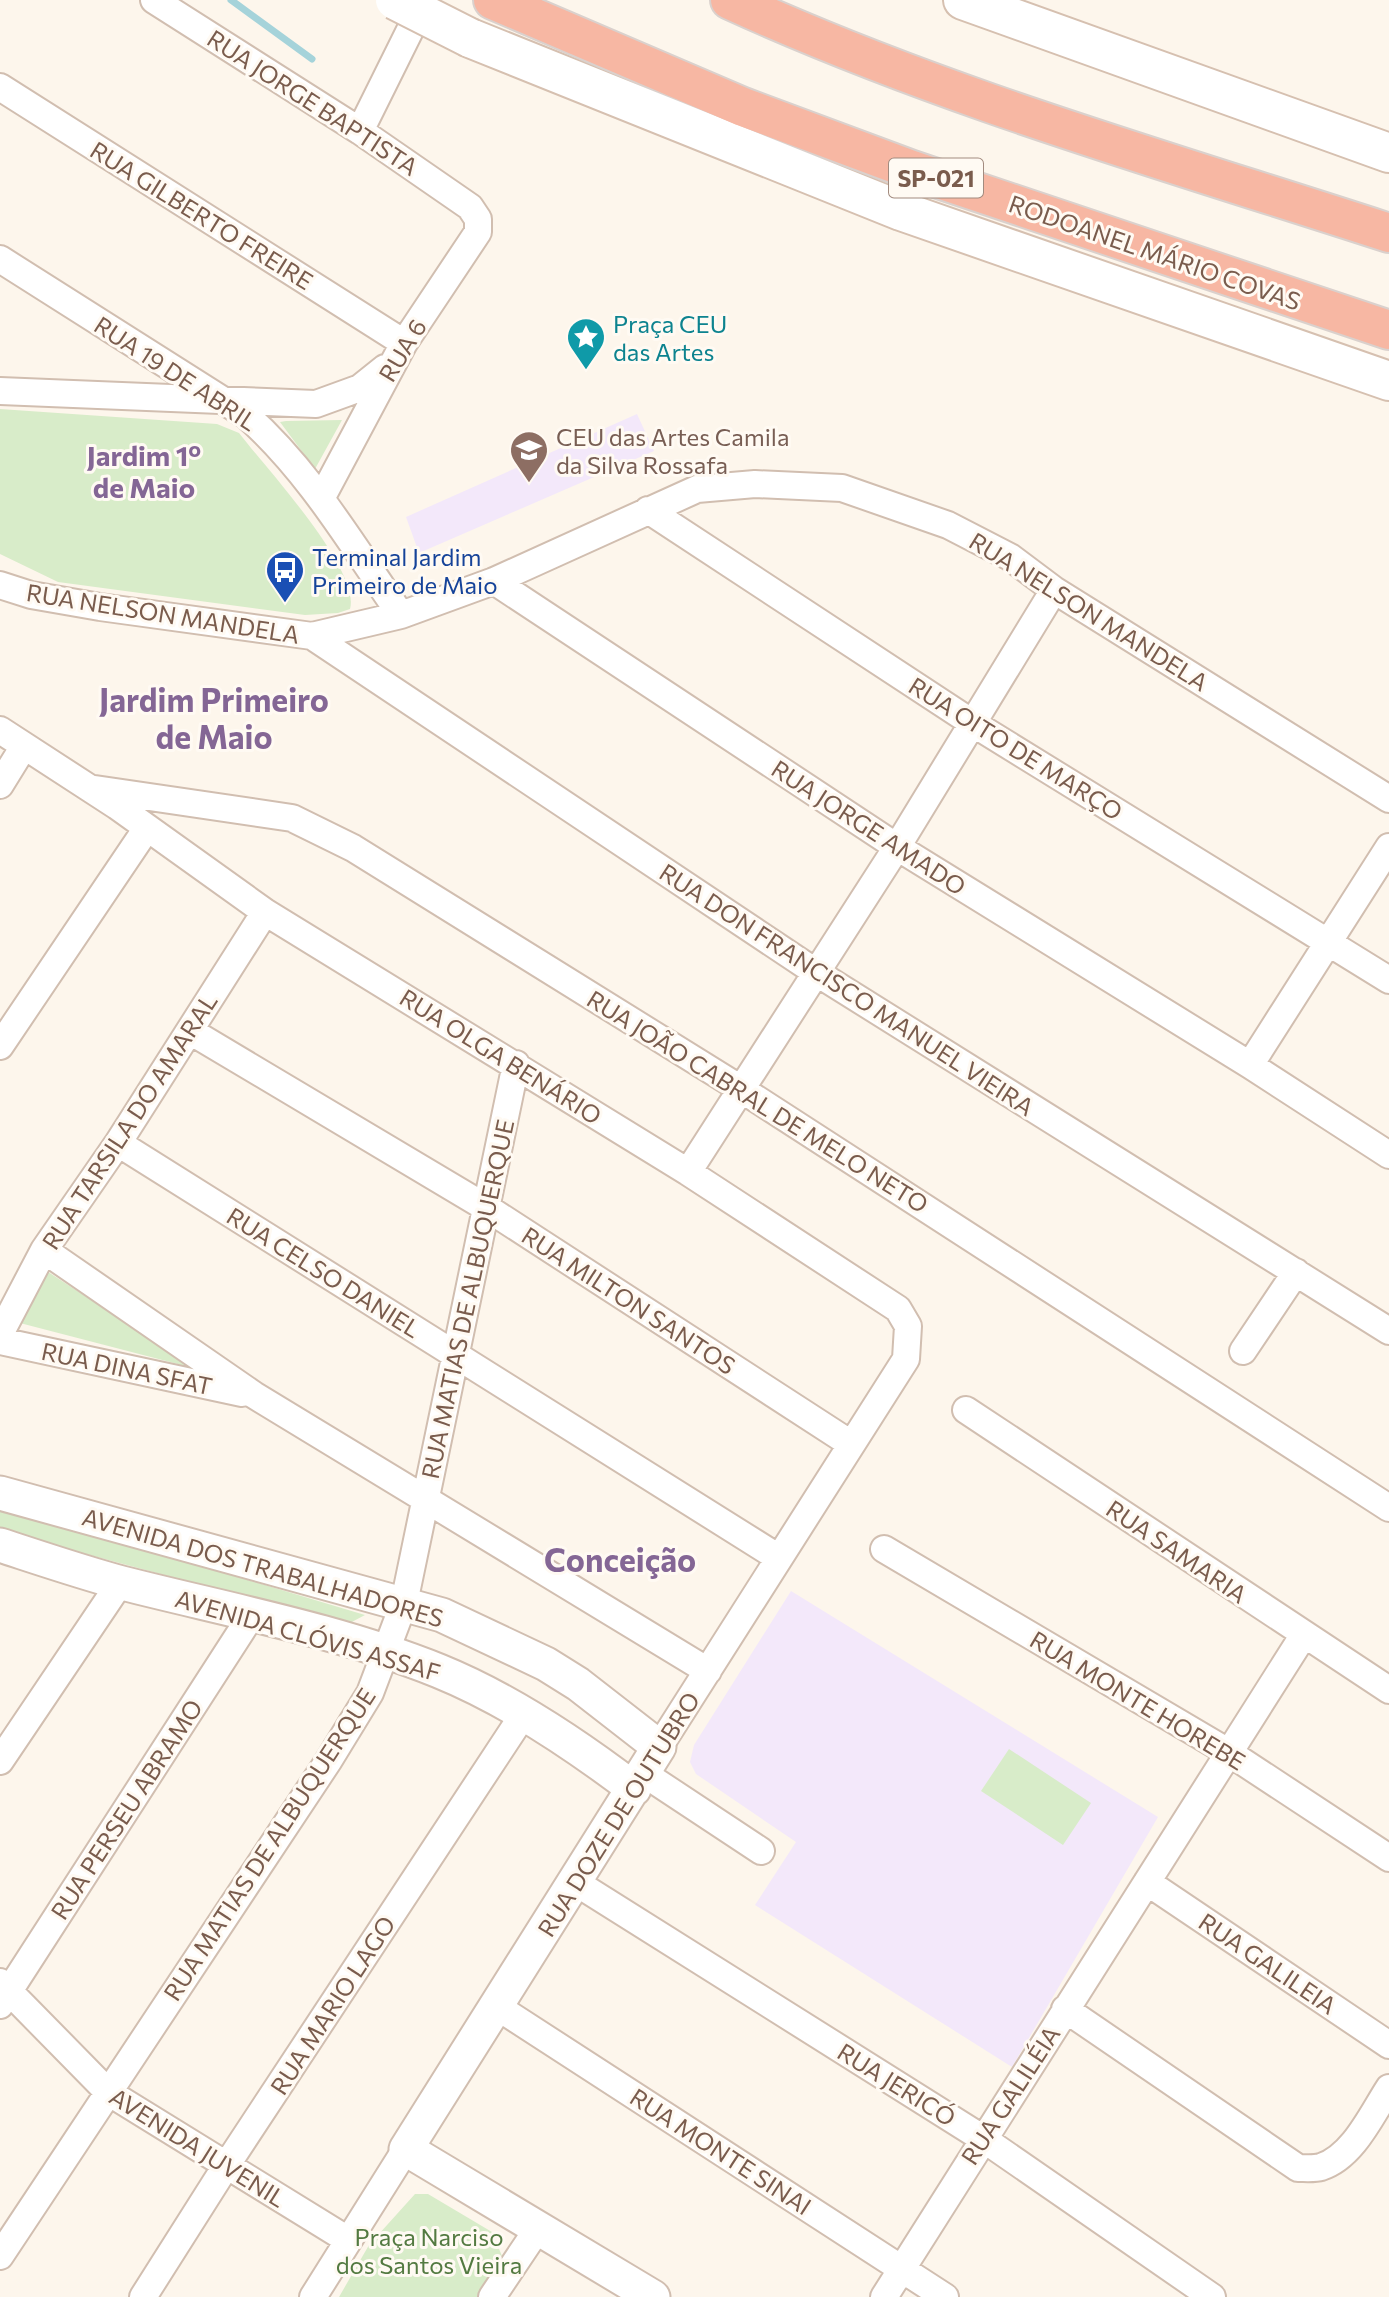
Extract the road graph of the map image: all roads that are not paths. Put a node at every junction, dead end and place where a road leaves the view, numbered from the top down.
1 (154, 0) edge
2 (395, 0) edge
3 (425, 0) edge
4 (493, 0) edge
5 (730, 0) edge
6 (963, 0) edge
7 (0, 87) edge
8 (360, 131) junction
9 (1389, 153) edge
10 (470, 207) joint
11 (1389, 233) edge
12 (0, 259) edge
13 (1389, 330) edge
14 (399, 351) junction
15 (1389, 381) edge
16 (0, 391) edge
17 (218, 399) junction
18 (322, 497) junction
19 (648, 510) junction
20 (494, 581) junction
21 (0, 585) edge
22 (1054, 590) junction
23 (401, 615) junction
24 (313, 636) junction
25 (974, 724) junction
26 (0, 730) edge
27 (24, 746) junction
28 (0, 785) edge
29 (90, 789) junction
30 (1389, 799) edge
31 (147, 828) junction
32 (897, 847) junction
33 (1389, 847) edge
34 (265, 912) junction
35 (1329, 941) junction
36 (817, 973) junction
37 (1389, 980) edge
38 (190, 1031) junction
39 (0, 1046) edge
40 (516, 1064) junction
41 (1250, 1065) junction
42 (741, 1089) junction
43 (118, 1143) junction
44 (1389, 1155) edge
45 (688, 1172) junction
46 (487, 1208) junction
47 (44, 1250) junction
48 (1296, 1272) junction
49 (908, 1326) joint
50 (1389, 1331) edge
51 (0, 1335) edge
52 (0, 1341) edge
53 (1243, 1351) dead end
54 (457, 1354) junction
55 (254, 1395) junction
56 (966, 1410) dead end
57 (851, 1444) junction
58 (0, 1493) edge
59 (426, 1497) junction
60 (1389, 1508) edge
61 (0, 1545) edge
62 (884, 1549) dead end
63 (779, 1558) junction
64 (120, 1583) junction
65 (404, 1603) junction
66 (253, 1614) junction
67 (1303, 1636) junction
68 (386, 1653) junction
69 (708, 1671) junction
70 (1389, 1689) edge
71 (523, 1715) junction
72 (1228, 1752) junction
73 (0, 1761) edge
74 (645, 1770) junction
75 (761, 1851) dead end
76 (1389, 1858) edge
77 (575, 1882) junction
78 (1147, 1882) junction
79 (3, 1993) edge
80 (496, 2006) junction
81 (1065, 2009) junction
82 (1389, 2045) edge
83 (1389, 2088) edge
84 (108, 2092) junction
85 (982, 2138) junction
86 (405, 2148) junction
87 (226, 2166) junction
88 (537, 2230) junction
89 (348, 2240) junction
90 (0, 2256) edge
91 (902, 2268) junction
92 (143, 2297) edge
93 (313, 2297) edge
94 (492, 2297) edge
95 (653, 2297) edge
96 (884, 2297) edge
97 (945, 2297) edge
98 (1212, 2297) edge

1 - 8 street, RUA JORGE BAPTISTA
2 - 15 main road, bridge
3 - 8 street
4 - 13 highway, RODOANEL MÁRIO COVAS / SP-021
5 - 11 highway
6 - 9 main road
7 - 14 street, RUA GILBERTO FREIRE
8 - 10 street, RUA JORGE BAPTISTA
10 - 14 street, RUA 6
12 - 17 street, RUA 19 DE ABRIL
14 - 17 street
14 - 18 street, RUA 6
16 - 17 street
17 - 18 street, RUA 19 DE ABRIL
18 - 23 street, RUA 19 DE ABRIL
19 - 20 street, RUA NELSON MANDELA
19 - 22 street, RUA NELSON MANDELA
19 - 25 street, RUA OITO DE MARÇO
20 - 23 street, RUA NELSON MANDELA
20 - 32 street, RUA JORGE AMADO
21 - 24 street, RUA NELSON MANDELA
22 - 25 street
22 - 30 street, RUA NELSON MANDELA
23 - 24 street, RUA NELSON MANDELA
24 - 36 street, RUA DON FRANCISCO MANUEL VIEIRA
25 - 32 street
25 - 35 street, RUA OITO DE MARÇO
26 - 27 street, RUA OLGA BENÁRIO
27 - 28 street
27 - 29 street, RUA OLGA BENÁRIO
29 - 31 street, RUA OLGA BENÁRIO
29 - 42 street, RUA JOÃO CABRAL DE MELO NETO
31 - 34 street, RUA OLGA BENÁRIO
31 - 39 street
32 - 36 street
32 - 41 street, RUA JORGE AMADO
33 - 35 street
34 - 38 street, RUA TARSILA DO AMARAL
34 - 40 street, RUA OLGA BENÁRIO
35 - 37 street, RUA OITO DE MARÇO
35 - 41 street
36 - 42 street
36 - 48 street, RUA DON FRANCISCO MANUEL VIEIRA
38 - 43 street, RUA TARSILA DO AMARAL
38 - 46 street, RUA MILTON SANTOS
40 - 45 street, RUA OLGA BENÁRIO
40 - 46 street, RUA MATIAS DE ALBUQUERQUE
41 - 44 street, RUA JORGE AMADO
42 - 45 street
42 - 60 street, RUA JOÃO CABRAL DE MELO NETO
43 - 47 street, RUA TARSILA DO AMARAL
43 - 54 street, RUA CELSO DANIEL
45 - 49 street, RUA OLGA BENÁRIO
46 - 54 street, RUA MATIAS DE ALBUQUERQUE
46 - 57 street, RUA MILTON SANTOS
47 - 51 street, RUA TARSILA DO AMARAL
47 - 55 street, RUA DINA SFAT
48 - 50 street, RUA DON FRANCISCO MANUEL VIEIRA
48 - 53 street
49 - 57 street, RUA DOZE DE OUTUBRO
52 - 55 street, RUA DINA SFAT
54 - 59 street, RUA MATIAS DE ALBUQUERQUE
54 - 63 street, RUA CELSO DANIEL
55 - 59 street, RUA DINA SFAT
56 - 67 street, RUA SAMARIA
57 - 63 street, RUA DOZE DE OUTUBRO
58 - 65 street, AVENIDA DOS TRABALHADORES
59 - 65 street, RUA MATIAS DE ALBUQUERQUE
59 - 69 street, RUA DINA SFAT
61 - 64 street, AVENIDA CLÓVIS ASSAF
62 - 72 street, RUA MONTE HOREBE
63 - 69 street, RUA DOZE DE OUTUBRO
64 - 66 street, AVENIDA CLÓVIS ASSAF
64 - 73 street
65 - 68 street, RUA MATIAS DE ALBUQUERQUE
65 - 74 street, AVENIDA DOS TRABALHADORES
66 - 68 street, AVENIDA CLÓVIS ASSAF
66 - 79 street, RUA PERSEU ABRAMO
67 - 70 street, RUA SAMARIA
67 - 72 street
68 - 71 street, AVENIDA CLÓVIS ASSAF
68 - 84 street, RUA MATIAS DE ALBUQUERQUE
69 - 74 street, RUA DOZE DE OUTUBRO
71 - 74 street, AVENIDA CLÓVIS ASSAF
71 - 87 street, RUA MARIO LAGO
72 - 76 street, RUA MONTE HOREBE
72 - 78 street
74 - 75 street
74 - 77 street, RUA DOZE DE OUTUBRO
77 - 80 street, RUA DOZE DE OUTUBRO
77 - 85 street, RUA JERICÓ
78 - 81 street
78 - 82 street, RUA GALILEIA
79 - 84 street, AVENIDA JUVENIL
80 - 86 street, RUA DOZE DE OUTUBRO
80 - 91 street, RUA MONTE SINAI
81 - 83 street, RUA GALILÉIA
81 - 85 street, RUA GALILÉIA
84 - 87 street, AVENIDA JUVENIL
84 - 90 street, RUA MATIAS DE ALBUQUERQUE
85 - 91 street, RUA GALILÉIA
85 - 98 street, RUA JERICÓ
86 - 88 street
86 - 89 street, RUA DOZE DE OUTUBRO
87 - 89 street, AVENIDA JUVENIL
87 - 92 street, RUA MARIO LAGO
88 - 94 street
88 - 95 street
89 - 93 street, RUA DOZE DE OUTUBRO
91 - 96 street, RUA GALILÉIA
91 - 97 street, RUA MONTE SINAI

